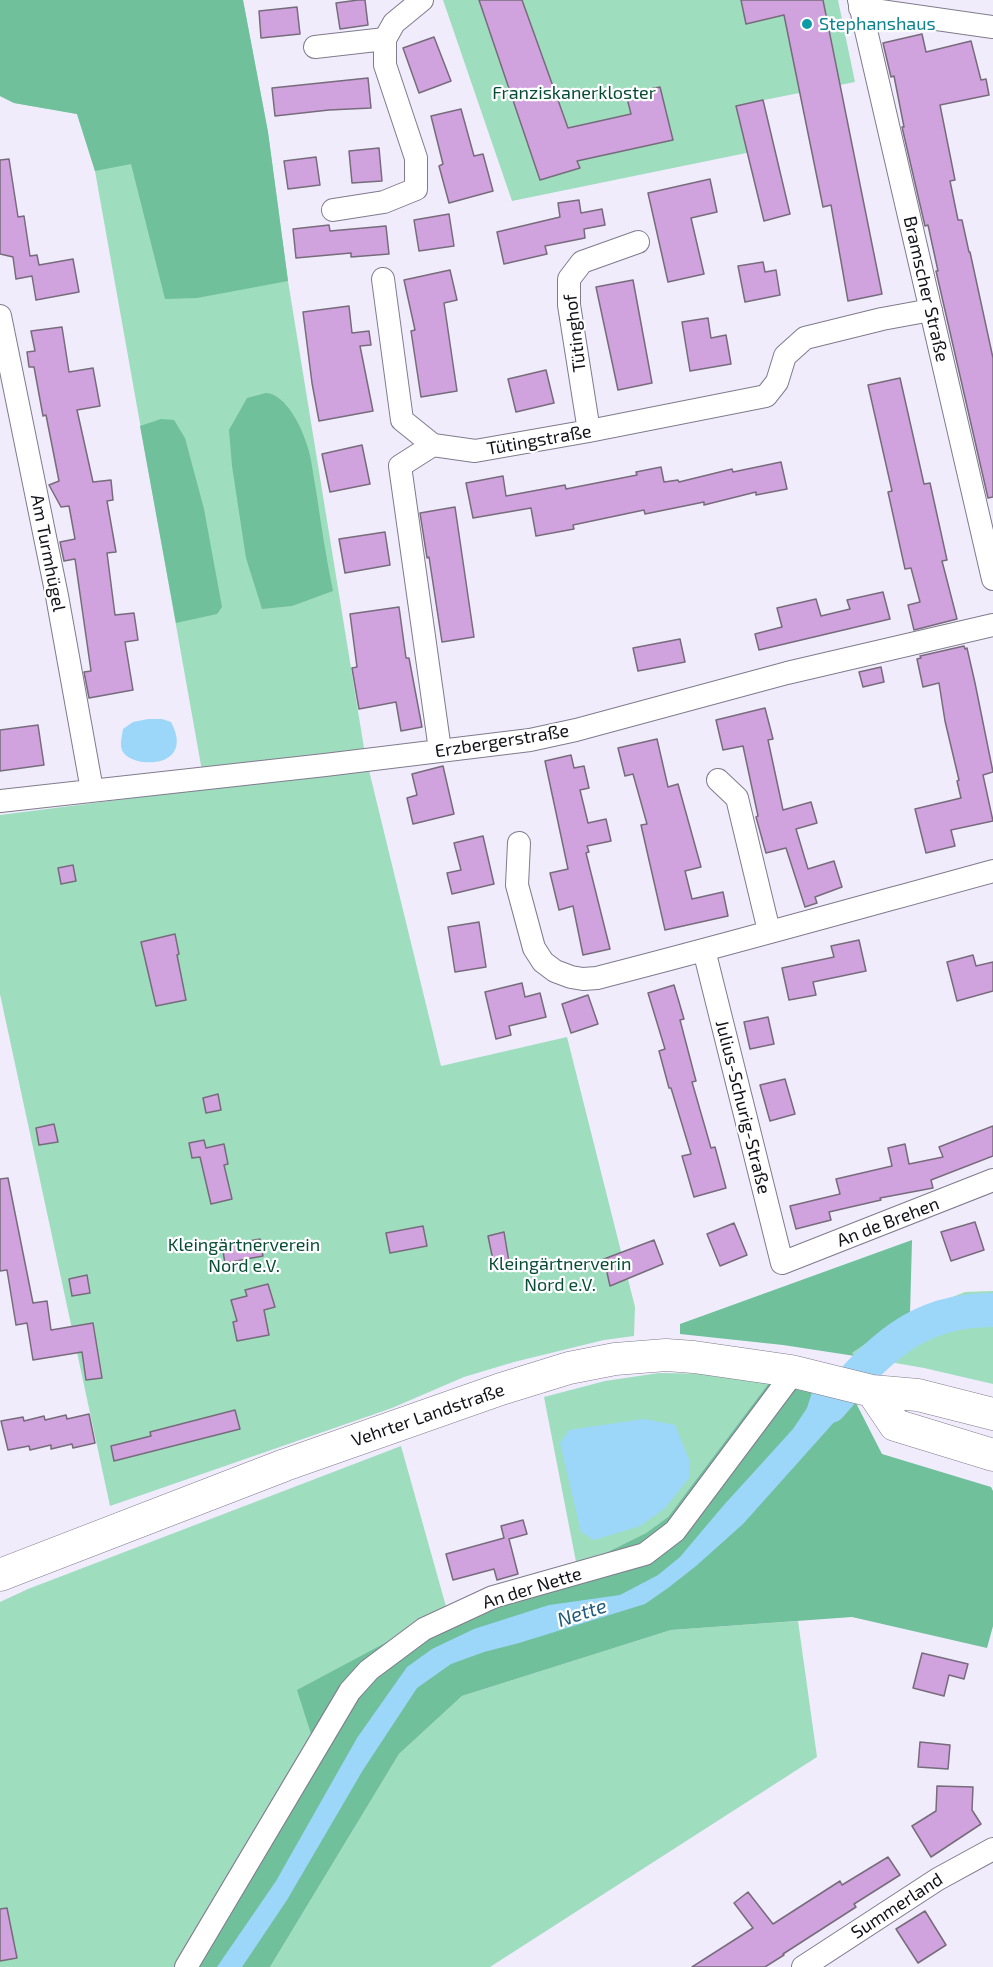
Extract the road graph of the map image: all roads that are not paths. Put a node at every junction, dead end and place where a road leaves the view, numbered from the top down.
1 (422, 0) edge
2 (859, 4) edge
3 (993, 27) edge
4 (385, 39) junction
5 (315, 47) dead end
6 (333, 210) dead end
7 (638, 242) dead end
8 (383, 279) dead end
9 (931, 310) junction
10 (0, 316) edge
11 (589, 431) junction
12 (433, 445) junction
13 (993, 579) edge
14 (993, 625) edge
15 (440, 750) junction
16 (718, 780) dead end
17 (92, 790) junction
18 (0, 801) edge
19 (519, 843) dead end
20 (993, 872) edge
21 (769, 931) junction
22 (704, 950) junction
23 (993, 1180) edge
24 (782, 1263) joint
25 (791, 1371) junction
26 (868, 1390) junction
27 (993, 1414) edge
28 (993, 1455) edge
29 (0, 1575) edge
30 (993, 1849) edge
31 (186, 1967) edge
32 (803, 1967) edge

1 - 4 street
2 - 3 street
2 - 9 street, Bramscher Straße
4 - 5 street
4 - 6 street
7 - 11 street, Tütinghof
8 - 12 street
9 - 11 street, Tütingstraße
9 - 13 street, Bramscher Straße
10 - 17 street, Am Turmhügel
11 - 12 street, Tütingstraße
12 - 15 street
14 - 15 street, Erzbergerstraße
15 - 17 street, Erzbergerstraße
16 - 21 street
17 - 18 street, Erzbergerstraße
19 - 22 street
20 - 21 street
21 - 22 street
22 - 24 street, Julius-Schurig-Straße
23 - 24 street, An de Brehen
25 - 26 main road, Vehrter Landstraße
25 - 29 main road, Vehrter Landstraße
25 - 31 street, An der Nette
26 - 27 main road, Vehrter Landstraße
26 - 28 main road
30 - 32 street, Summerland

